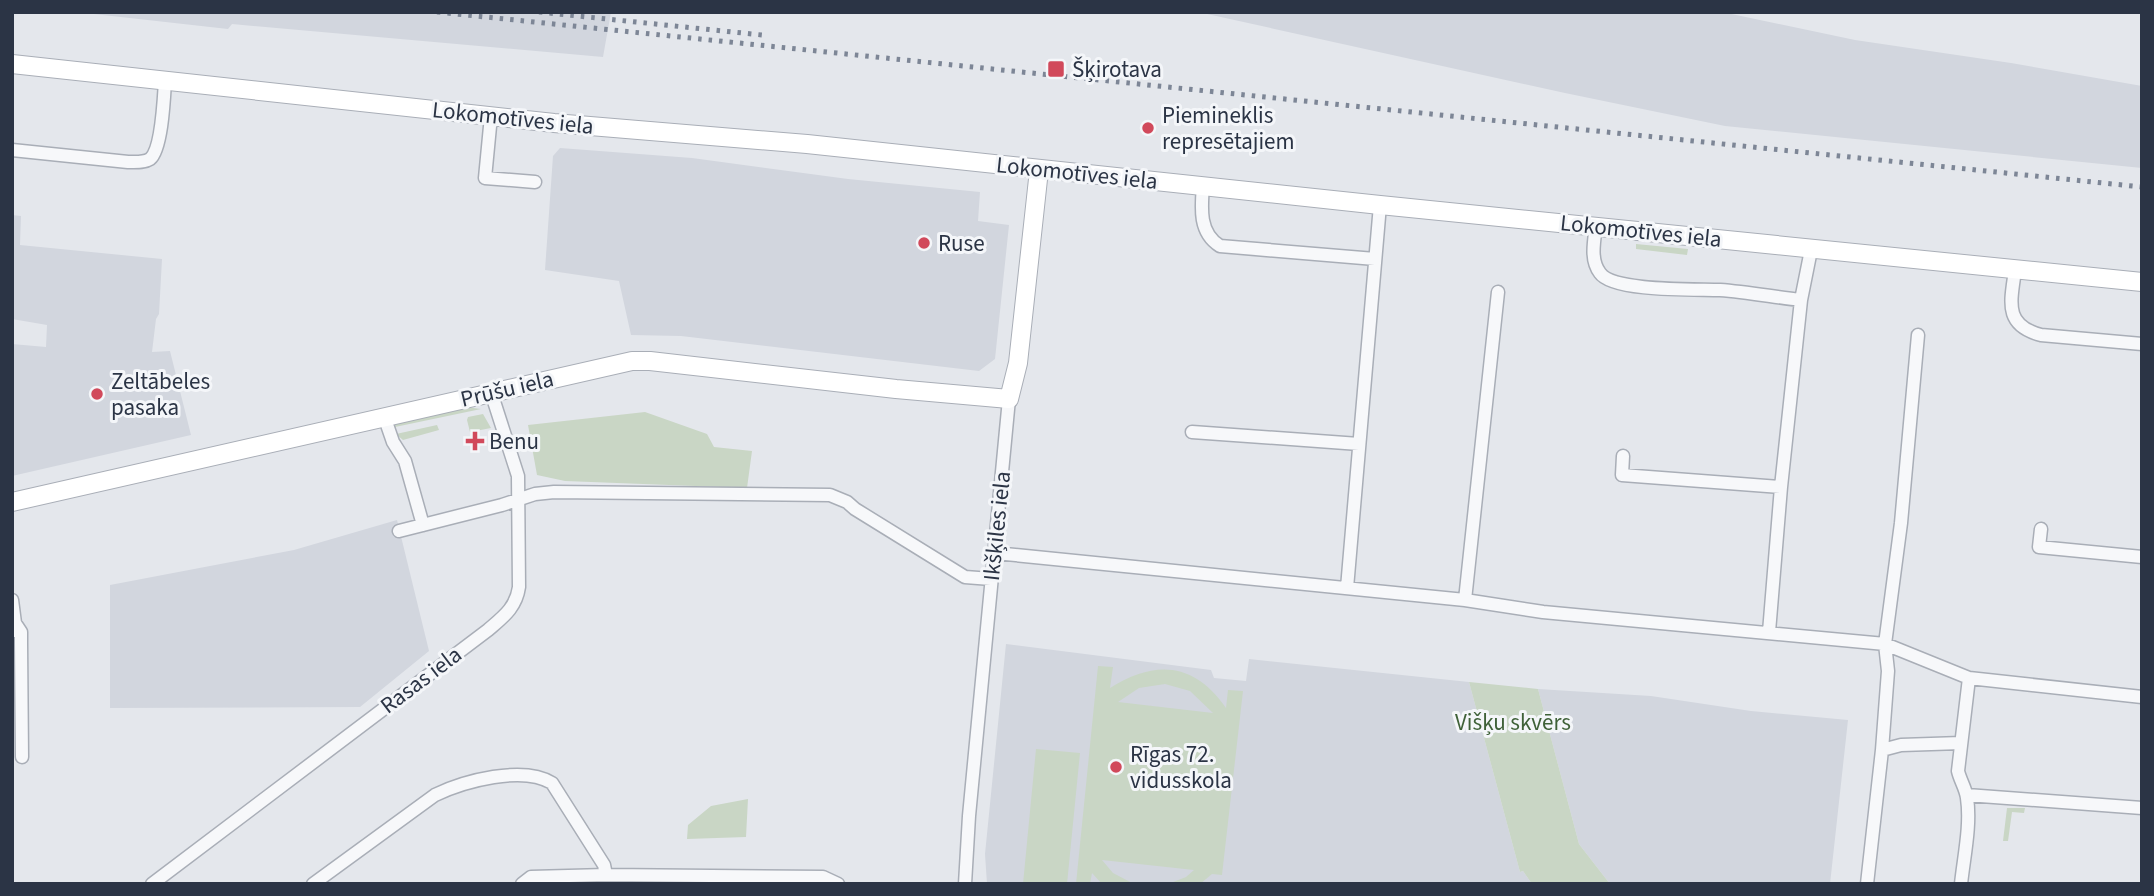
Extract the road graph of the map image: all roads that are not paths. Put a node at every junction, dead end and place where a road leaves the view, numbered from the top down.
1 (12, 64) edge
2 (165, 81) junction
3 (491, 116) junction
4 (12, 150) edge
5 (1039, 170) junction
6 (535, 182) dead end
7 (1203, 186) junction
8 (1380, 205) junction
9 (1596, 226) junction
10 (1811, 250) junction
11 (1375, 259) junction
12 (2015, 270) junction
13 (2142, 282) edge
14 (1492, 297) dead end
15 (1801, 300) junction
16 (1918, 335) dead end
17 (2142, 344) edge
18 (491, 393) junction
19 (1009, 399) junction
20 (384, 416) junction
21 (1192, 432) dead end
22 (1359, 444) junction
23 (1623, 456) dead end
24 (1781, 487) junction
25 (518, 499) junction
26 (12, 502) edge
27 (423, 525) junction
28 (2041, 529) dead end
29 (399, 530) dead end
30 (995, 553) junction
31 (2142, 557) edge
32 (991, 579) junction
33 (1347, 588) junction
34 (12, 600) edge
35 (1465, 600) junction
36 (13, 627) edge
37 (1769, 632) junction
38 (1885, 644) junction
39 (1969, 678) junction
40 (2142, 697) edge
41 (1961, 743) junction
42 (1882, 750) junction
43 (22, 757) dead end
44 (1967, 795) junction
45 (2142, 808) edge
46 (606, 875) junction
47 (152, 884) edge
48 (313, 884) edge
49 (522, 884) edge
50 (838, 884) edge
51 (965, 884) edge
52 (1867, 884) edge
53 (1961, 884) edge

1 - 2 street, Lokomotīves iela
2 - 3 street, Lokomotīves iela
2 - 4 street
3 - 5 street, Lokomotīves iela
3 - 6 street
5 - 7 street, Lokomotīves iela
5 - 19 street, Ikšķiles iela
7 - 8 street, Lokomotīves iela
7 - 11 street
8 - 9 street, Lokomotīves iela
8 - 11 street
9 - 10 street, Lokomotīves iela
9 - 15 street
10 - 12 street, Lokomotīves iela
10 - 15 street
11 - 22 street
12 - 13 street, Lokomotīves iela
12 - 17 street
14 - 35 street
15 - 24 street
16 - 38 street
18 - 19 street, Prūšu iela
18 - 20 street, Prūšu iela
18 - 25 street, Rasas iela
19 - 30 street, Ikšķiles iela
20 - 26 street, Prūšu iela
20 - 27 street
21 - 22 street
22 - 33 street
23 - 24 street
24 - 37 street
25 - 27 street
25 - 32 street
25 - 47 street, Rasas iela
27 - 29 street
28 - 31 street
30 - 32 street, Ikšķiles iela
30 - 33 street
32 - 51 street, Ikšķiles iela
33 - 35 street
34 - 36 street
35 - 37 street
36 - 43 street
37 - 38 street
38 - 39 street
38 - 42 street
39 - 40 street
39 - 41 street
41 - 42 street
41 - 44 street
42 - 52 street
44 - 45 street
44 - 53 street
46 - 48 street
46 - 49 street
46 - 50 street

